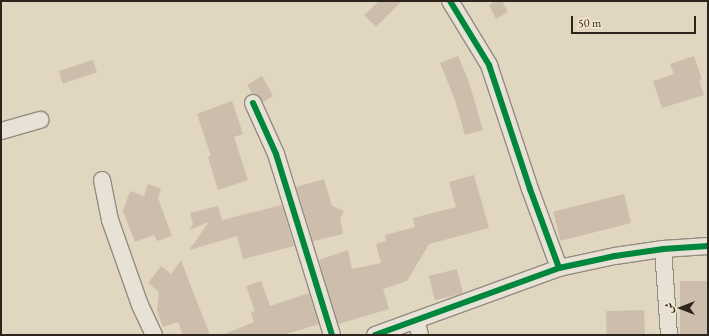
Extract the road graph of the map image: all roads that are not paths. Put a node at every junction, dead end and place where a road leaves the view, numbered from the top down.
1 (450, 1) edge
2 (253, 103) dead end
3 (40, 120) dead end
4 (1, 131) edge
5 (102, 180) dead end
6 (708, 246) edge
7 (663, 249) junction
8 (559, 268) junction
9 (416, 320) junction
10 (154, 335) edge
11 (332, 335) edge
12 (374, 335) edge
13 (420, 335) edge
14 (669, 335) edge

1 - 8 street
2 - 11 street
3 - 4 street
5 - 10 street
6 - 7 street
7 - 8 street
7 - 14 street
8 - 9 street
9 - 12 street
9 - 13 street

